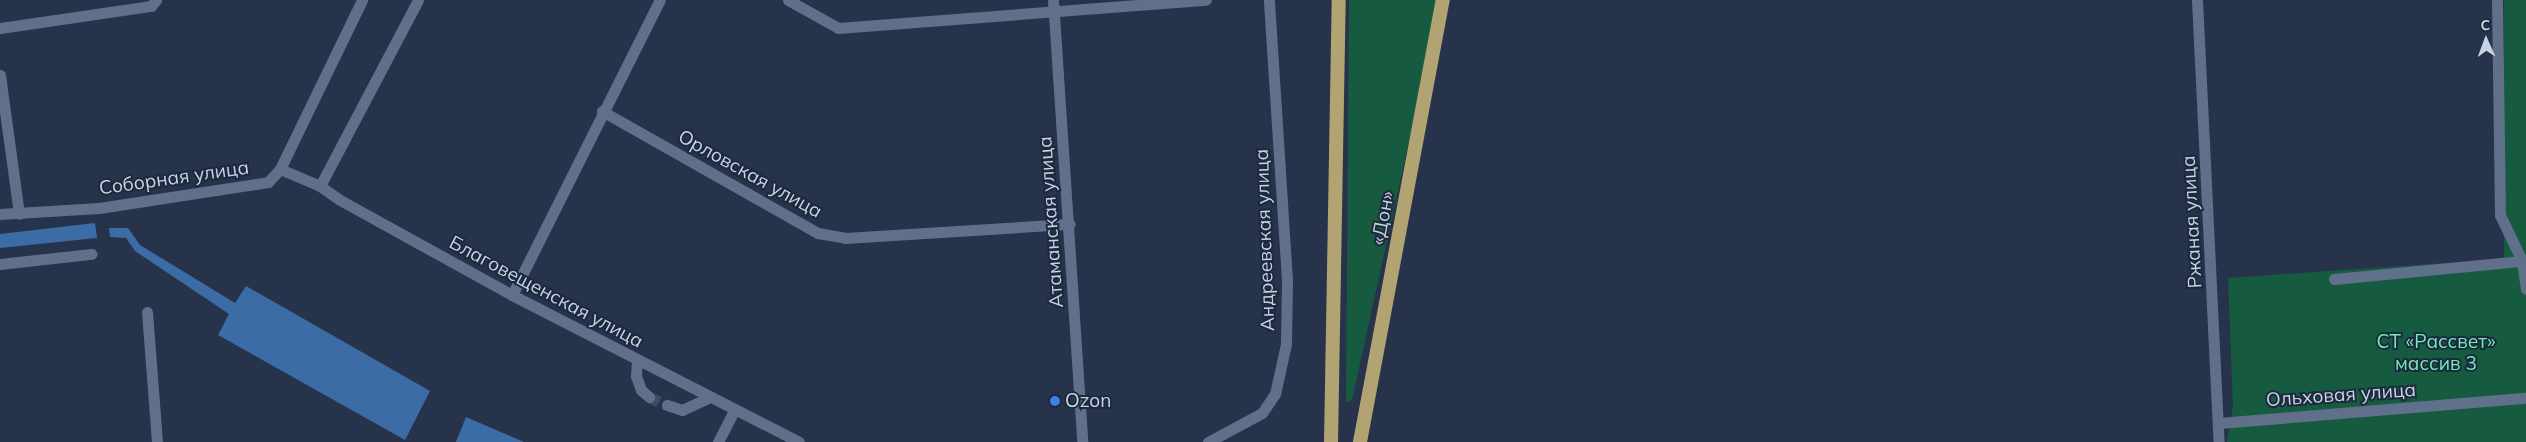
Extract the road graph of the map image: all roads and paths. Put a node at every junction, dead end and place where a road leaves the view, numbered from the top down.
1 (156, 0) edge
2 (362, 0) edge
3 (418, 0) edge
4 (660, 0) edge
5 (788, 0) edge
6 (1054, 0) edge
7 (1206, 0) edge
8 (1269, 0) edge
9 (1339, 0) edge
10 (1443, 0) edge
11 (2197, 0) edge
12 (2497, 0) edge
13 (1054, 12) junction
14 (0, 28) edge
15 (0, 75) edge
16 (602, 111) junction
17 (280, 169) junction
18 (320, 186) junction
19 (0, 214) edge
20 (19, 214) junction
21 (1070, 224) junction
22 (91, 254) dead end
23 (2522, 261) junction
24 (0, 264) edge
25 (2334, 278) dead end
26 (2526, 289) edge
27 (512, 295) junction
28 (147, 312) dead end
29 (637, 360) junction
30 (649, 397) tunnel mouth
31 (710, 397) junction
32 (2526, 398) edge
33 (667, 405) tunnel mouth
34 (734, 410) junction
35 (2219, 422) junction
36 (157, 442) edge
37 (718, 442) edge
38 (799, 442) edge
39 (1082, 442) edge
40 (1208, 442) edge
41 (1331, 442) edge
42 (1360, 442) edge
43 (2219, 442) edge

1 - 14 street
2 - 17 street, Соборная улица
3 - 18 street
4 - 16 street
5 - 13 street
6 - 13 street, Атаманская улица
7 - 13 street
8 - 40 street, Андреевская улица
9 - 41 highway
10 - 42 highway, «Дон»
11 - 35 street, Ржаная улица
12 - 23 street
13 - 21 street, Атаманская улица
15 - 20 street
16 - 21 street, Орловская улица
16 - 27 street
17 - 18 street, Благовещенская улица
17 - 20 street, Соборная улица
18 - 27 street, Благовещенская улица
19 - 20 street, Соборная улица
21 - 39 street, Атаманская улица
22 - 24 street
23 - 25 street
23 - 26 street
27 - 29 street, Благовещенская улица
28 - 36 street
29 - 30 street
29 - 31 street, Благовещенская улица
31 - 33 street
31 - 34 street, Благовещенская улица
32 - 35 street, Ольховая улица
34 - 37 street
34 - 38 street, Благовещенская улица
35 - 43 street, Ржаная улица

